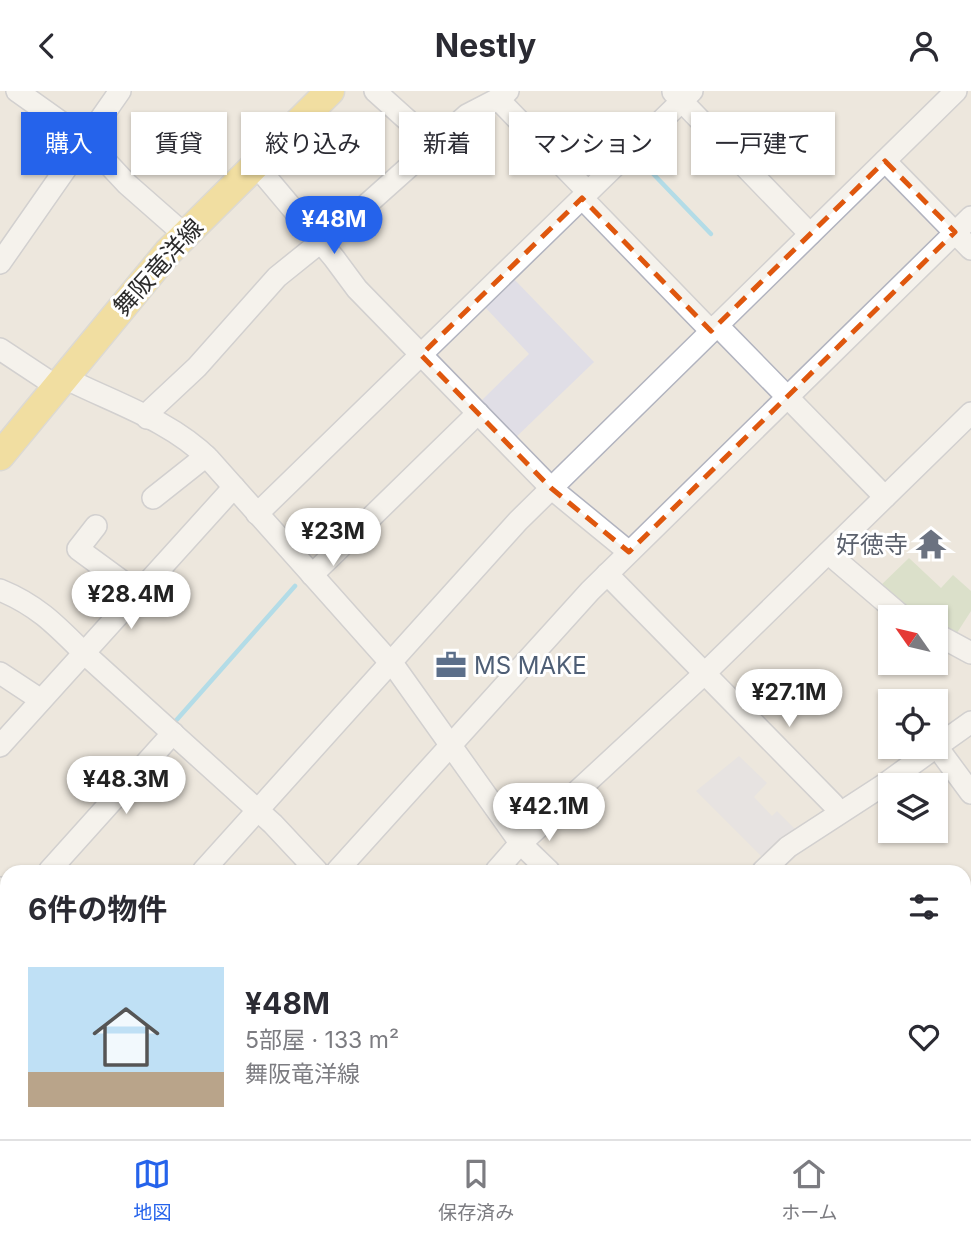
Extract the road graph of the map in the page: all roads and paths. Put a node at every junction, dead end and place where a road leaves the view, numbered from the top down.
1 (17, 91) edge
2 (120, 91) edge
3 (330, 91) edge
4 (375, 91) edge
5 (956, 91) edge
6 (682, 94) edge
7 (503, 95) edge
8 (47, 112) edge
9 (105, 112) edge
10 (308, 112) edge
11 (472, 112) edge
12 (399, 113) edge
13 (885, 161) junction
14 (117, 173) edge
15 (62, 175) edge
16 (244, 175) edge
17 (264, 175) edge
18 (400, 175) edge
19 (585, 195) junction
20 (971, 217) edge
21 (955, 232) junction
22 (810, 234) junction
23 (185, 235) junction
24 (320, 240) junction
25 (971, 249) edge
26 (0, 263) edge
27 (714, 328) junction
28 (0, 349) edge
29 (421, 355) junction
30 (60, 381) junction
31 (787, 397) junction
32 (478, 413) junction
33 (971, 413) edge
34 (147, 418) junction
35 (0, 456) edge
36 (206, 456) junction
37 (234, 487) junction
38 (551, 488) junction
39 (885, 497) junction
40 (153, 498) dead end
41 (257, 513) junction
42 (96, 526) dead end
43 (629, 552) junction
44 (828, 553) junction
45 (607, 574) junction
46 (312, 575) junction
47 (0, 590) edge
48 (138, 593) junction
49 (889, 605) edge
50 (948, 641) edge
51 (83, 653) junction
52 (971, 653) edge
53 (390, 663) junction
54 (0, 673) edge
55 (705, 673) junction
56 (41, 700) junction
57 (971, 722) edge
58 (173, 733) junction
59 (948, 738) edge
60 (2, 740) edge
61 (450, 745) junction
62 (919, 759) edge
63 (945, 759) edge
64 (971, 793) edge
65 (258, 810) junction
66 (839, 813) junction
67 (521, 844) junction
68 (54, 865) edge
69 (208, 865) edge
70 (311, 865) edge
71 (342, 865) edge
72 (502, 865) edge
73 (543, 865) edge
74 (769, 865) edge

1 - 8 street
2 - 9 street
3 - 10 main road, 舞阪竜洋線
4 - 12 street
5 - 13 street
6 - 19 street
6 - 22 street
7 - 11 street
7 - 19 street
13 - 21 street
13 - 22 street
14 - 23 street
15 - 26 street
16 - 23 main road, 舞阪竜洋線
17 - 24 street
18 - 24 street
19 - 27 street
19 - 29 street
20 - 21 street
21 - 25 street
21 - 31 street
22 - 27 street
23 - 30 main road, 舞阪竜洋線
24 - 29 street
24 - 34 street
27 - 31 street
27 - 38 street
28 - 30 street
29 - 32 street
29 - 41 street
30 - 34 street
30 - 35 main road, 舞阪竜洋線
31 - 39 street
31 - 43 street
32 - 38 street
32 - 46 street
33 - 39 street
34 - 36 street
36 - 37 street
36 - 40 street
37 - 41 street
37 - 48 street
38 - 43 street
38 - 53 street
39 - 44 street
41 - 46 street
42 - 48 street
43 - 45 street
44 - 49 street
44 - 55 street
45 - 55 street
45 - 61 street
46 - 53 street
47 - 51 street
48 - 51 street
50 - 52 street
51 - 56 street
51 - 58 street
53 - 61 street
53 - 65 street
54 - 56 street
55 - 66 street
55 - 67 street
56 - 60 street
57 - 59 street
58 - 65 street
58 - 68 street
61 - 67 street
61 - 71 street
62 - 66 street
63 - 64 street
65 - 69 street
65 - 70 street
66 - 74 street
67 - 72 street
67 - 73 street

